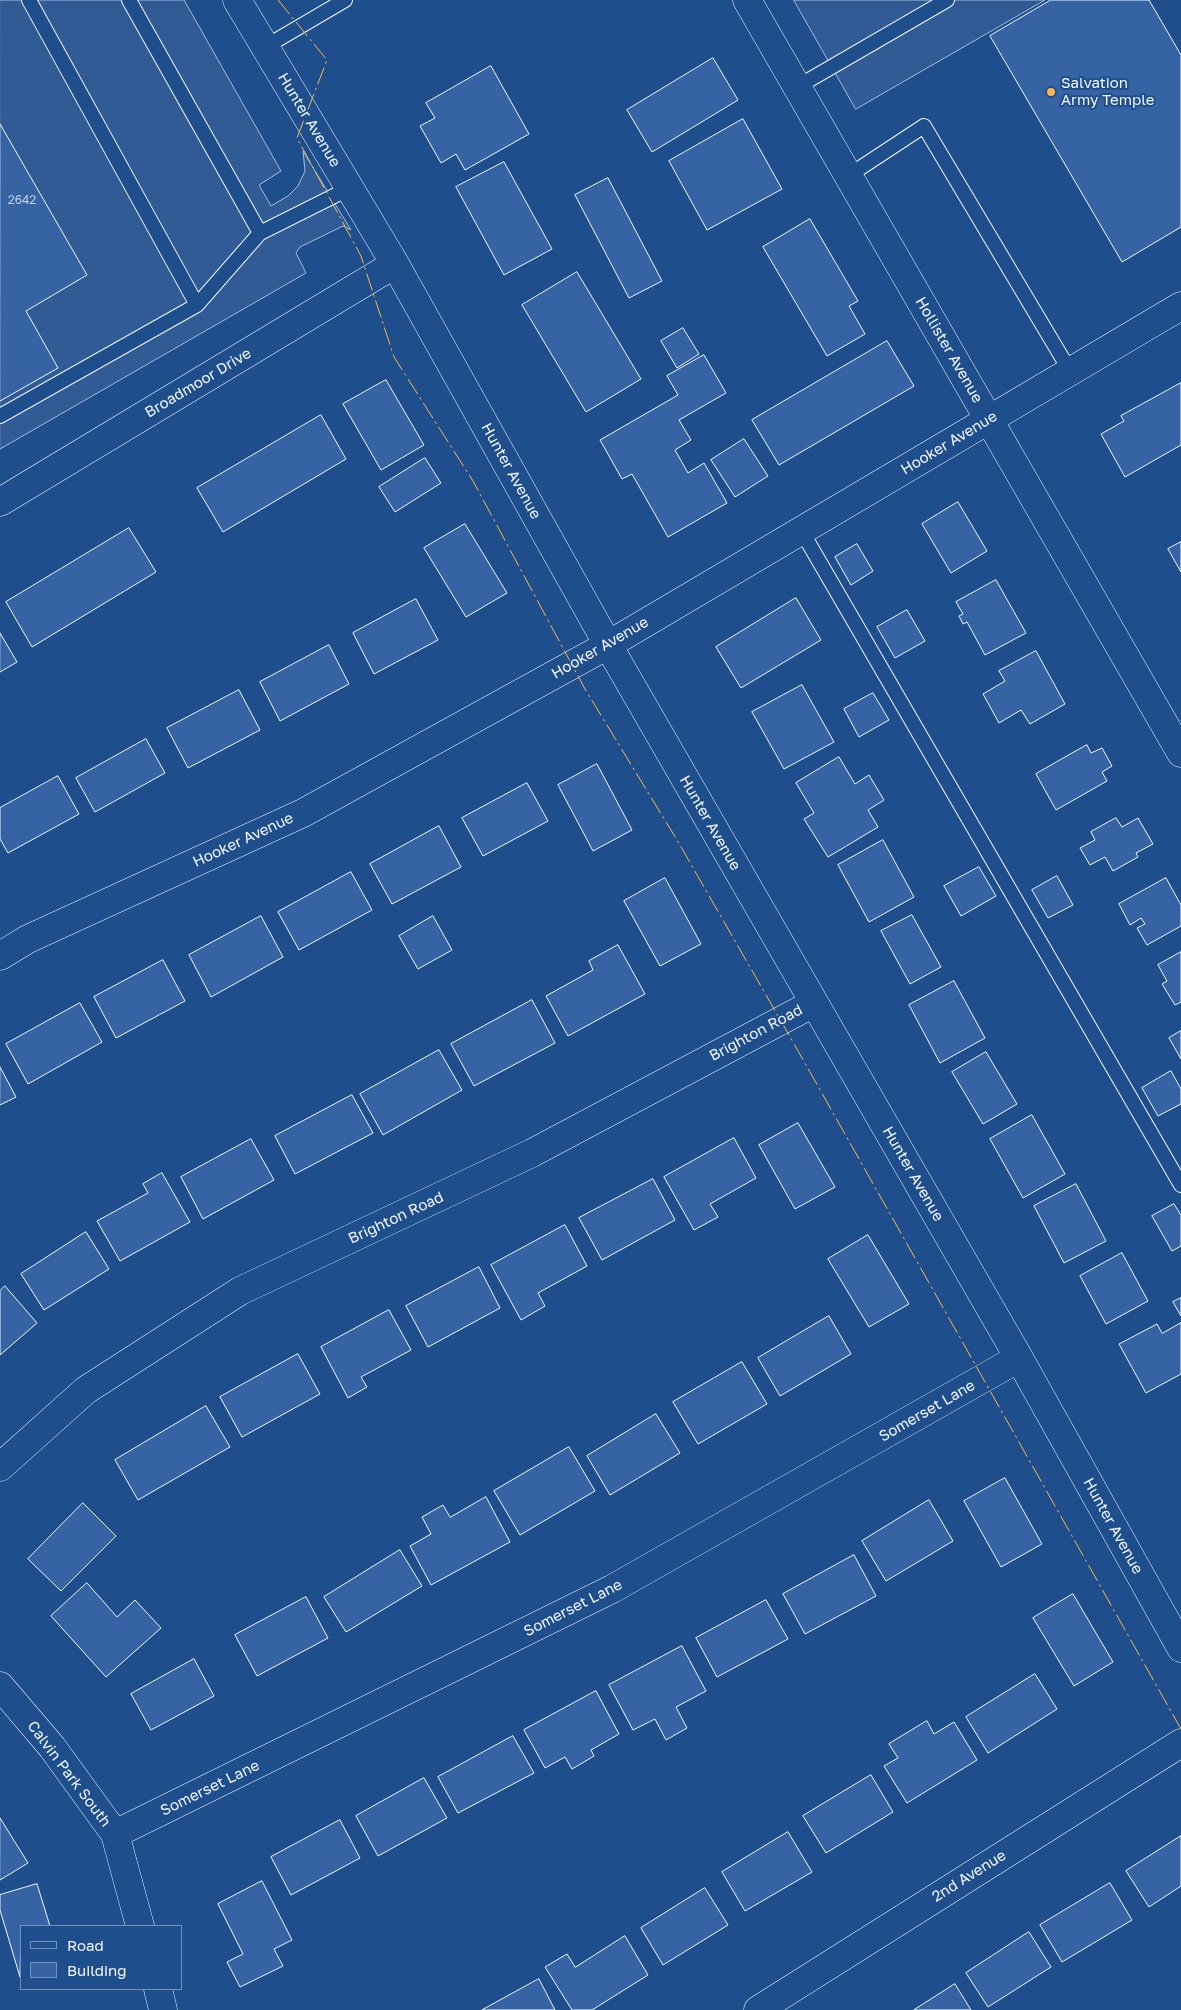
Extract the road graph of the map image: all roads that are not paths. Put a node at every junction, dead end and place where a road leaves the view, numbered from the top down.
1 (29, 0) edge
2 (129, 0) edge
3 (237, 0) edge
4 (345, 0) edge
5 (747, 0) edge
6 (947, 0) edge
7 (265, 47) junction
8 (797, 87) junction
9 (848, 176) junction
10 (350, 188) junction
11 (260, 233) junction
12 (395, 264) junction
13 (197, 305) junction
14 (1181, 306) edge
15 (1070, 372) junction
16 (0, 416) edge
17 (988, 419) junction
18 (0, 502) edge
19 (801, 530) junction
20 (608, 645) junction
21 (1181, 753) edge
22 (0, 956) edge
23 (814, 1002) junction
24 (1181, 1185) edge
25 (1019, 1358) junction
26 (0, 1467) edge
27 (1181, 1648) edge
28 (0, 1686) edge
29 (1181, 1743) edge
30 (115, 1834) junction
31 (140, 1925) edge
32 (158, 1990) edge
33 (164, 2010) edge
34 (758, 2010) edge

1 - 13 lane
2 - 11 lane
3 - 7 street, Hunter Avenue
4 - 7 lane
5 - 8 street, Hollister Avenue
6 - 8 lane
7 - 10 street, Hunter Avenue
8 - 9 street, Hollister Avenue
9 - 15 lane
9 - 17 street, Hollister Avenue
10 - 11 lane
10 - 12 street, Hunter Avenue
11 - 13 lane
12 - 18 street, Broadmoor Drive
12 - 20 street, Hunter Avenue
13 - 16 lane
14 - 15 street, Hooker Avenue
15 - 17 street, Hooker Avenue
17 - 19 street, Hooker Avenue
17 - 21 street, Hollister Avenue
19 - 20 street, Hooker Avenue
19 - 24 lane
20 - 22 street, Hooker Avenue
20 - 23 street, Hunter Avenue
23 - 25 street, Hunter Avenue
23 - 26 street, Brighton Road
25 - 27 street, Hunter Avenue
25 - 30 street, Somerset Lane
28 - 30 street, Calvin Park South
29 - 34 street, 2nd Avenue
30 - 31 street, Calvin Park South
32 - 33 street

